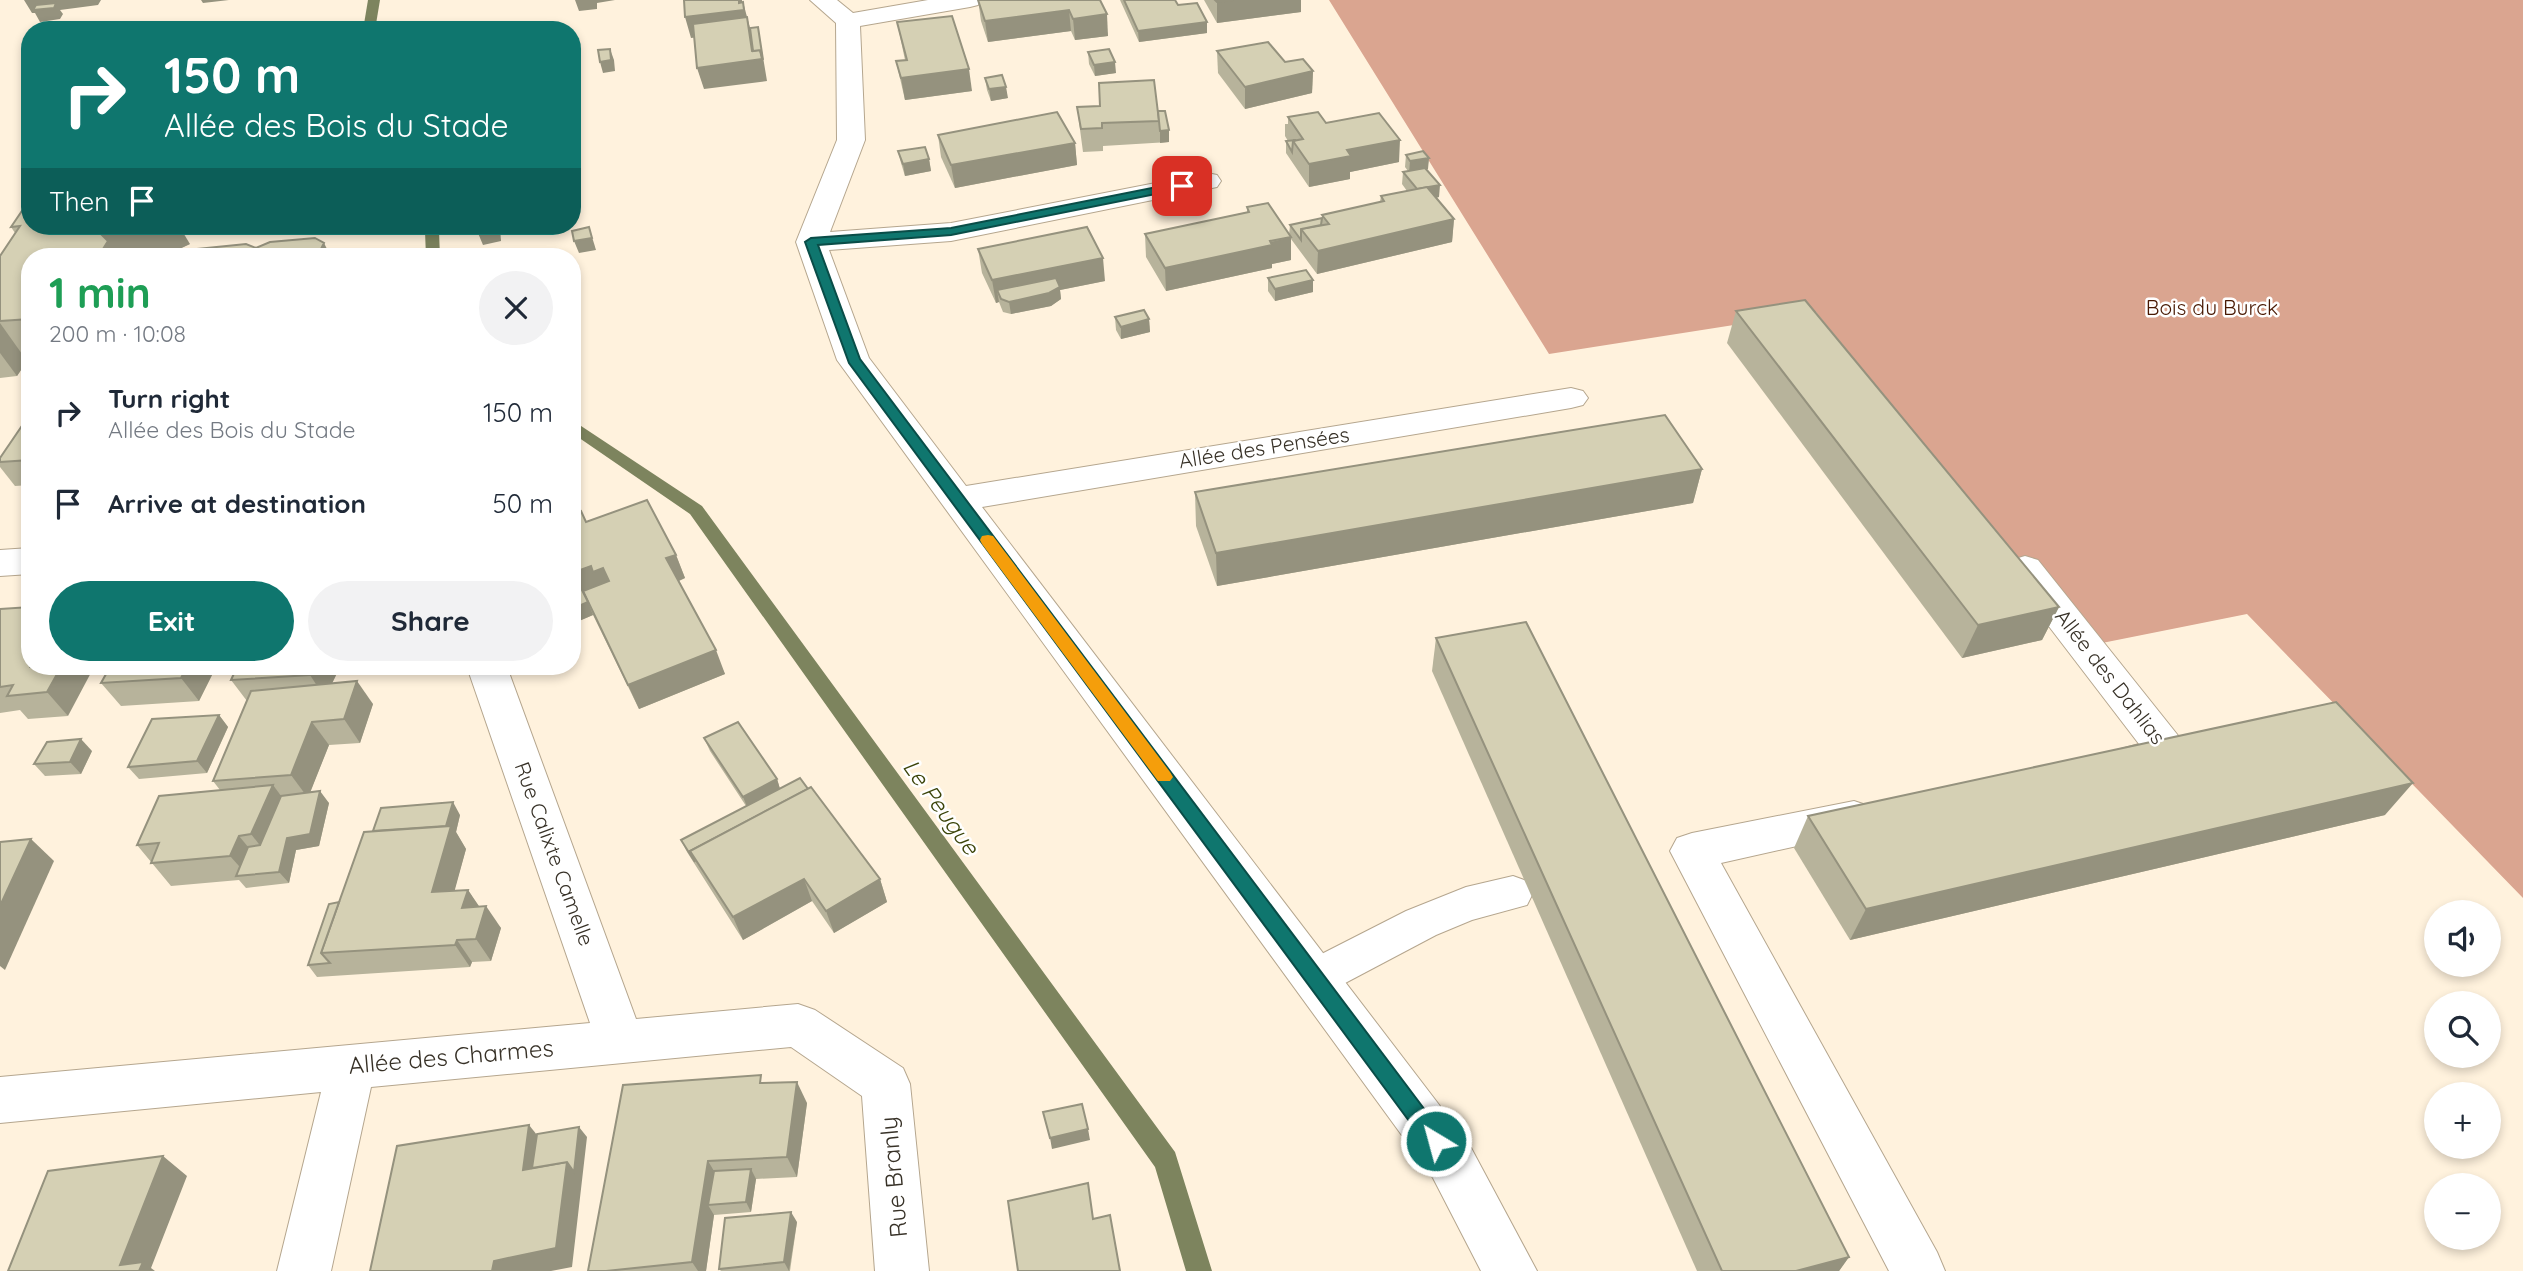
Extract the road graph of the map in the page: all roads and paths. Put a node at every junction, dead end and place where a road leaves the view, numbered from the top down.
1 (822, 0) edge
2 (970, 0) edge
3 (848, 21) junction
4 (1208, 181) dead end
5 (811, 242) junction
6 (1571, 398) dead end
7 (957, 499) junction
8 (2002, 541) edge
9 (21, 562) edge
10 (0, 563) edge
11 (490, 675) edge
12 (2101, 768) edge
13 (1897, 809) edge
14 (1513, 892) dead end
15 (1315, 978) junction
16 (620, 1041) junction
17 (352, 1065) junction
18 (886, 1084) joint
19 (0, 1100) edge
20 (304, 1271) edge
21 (902, 1271) edge
22 (1510, 1271) edge
23 (1918, 1271) edge

1 - 3 street
2 - 3 street
3 - 5 street
4 - 5 street
5 - 7 street
6 - 7 street, Allée des Pensées
7 - 15 street
8 - 12 street, Allée des Dahlias
9 - 10 street
11 - 16 street, Rue Calixte Camelle
13 - 23 street
14 - 15 lane
15 - 22 street
16 - 17 street, Allée des Charmes
16 - 18 street, Allée des Charmes
17 - 19 street, Allée des Charmes
17 - 20 street
18 - 21 street, Rue Branly

